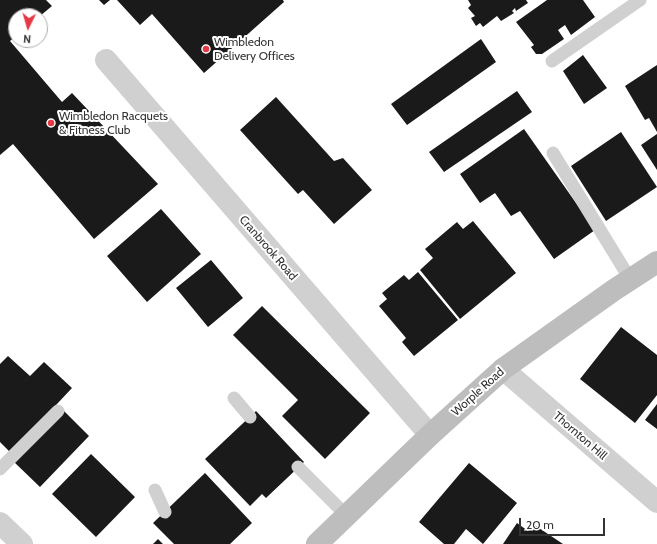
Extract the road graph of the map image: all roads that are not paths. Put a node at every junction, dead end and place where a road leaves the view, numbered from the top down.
1 (640, 0) edge
2 (106, 60) dead end
3 (552, 62) dead end
4 (553, 153) dead end
5 (657, 262) edge
6 (630, 279) junction
7 (503, 369) junction
8 (234, 398) dead end
9 (58, 411) dead end
10 (250, 417) dead end
11 (430, 435) junction
12 (298, 467) dead end
13 (0, 469) edge
14 (155, 490) dead end
15 (657, 502) edge
16 (165, 512) dead end
17 (347, 516) junction
18 (0, 523) edge
19 (22, 544) edge
20 (317, 544) edge

1 - 3 lane
2 - 11 street, Cranbrook Road
4 - 6 lane
5 - 6 main road, Worple Road
6 - 7 main road, Worple Road
7 - 11 main road, Worple Road
7 - 15 street, Thornton Hill
8 - 10 lane
9 - 13 lane
11 - 17 main road, Worple Road
12 - 17 lane
14 - 16 lane
17 - 20 main road, Worple Road
18 - 19 street

